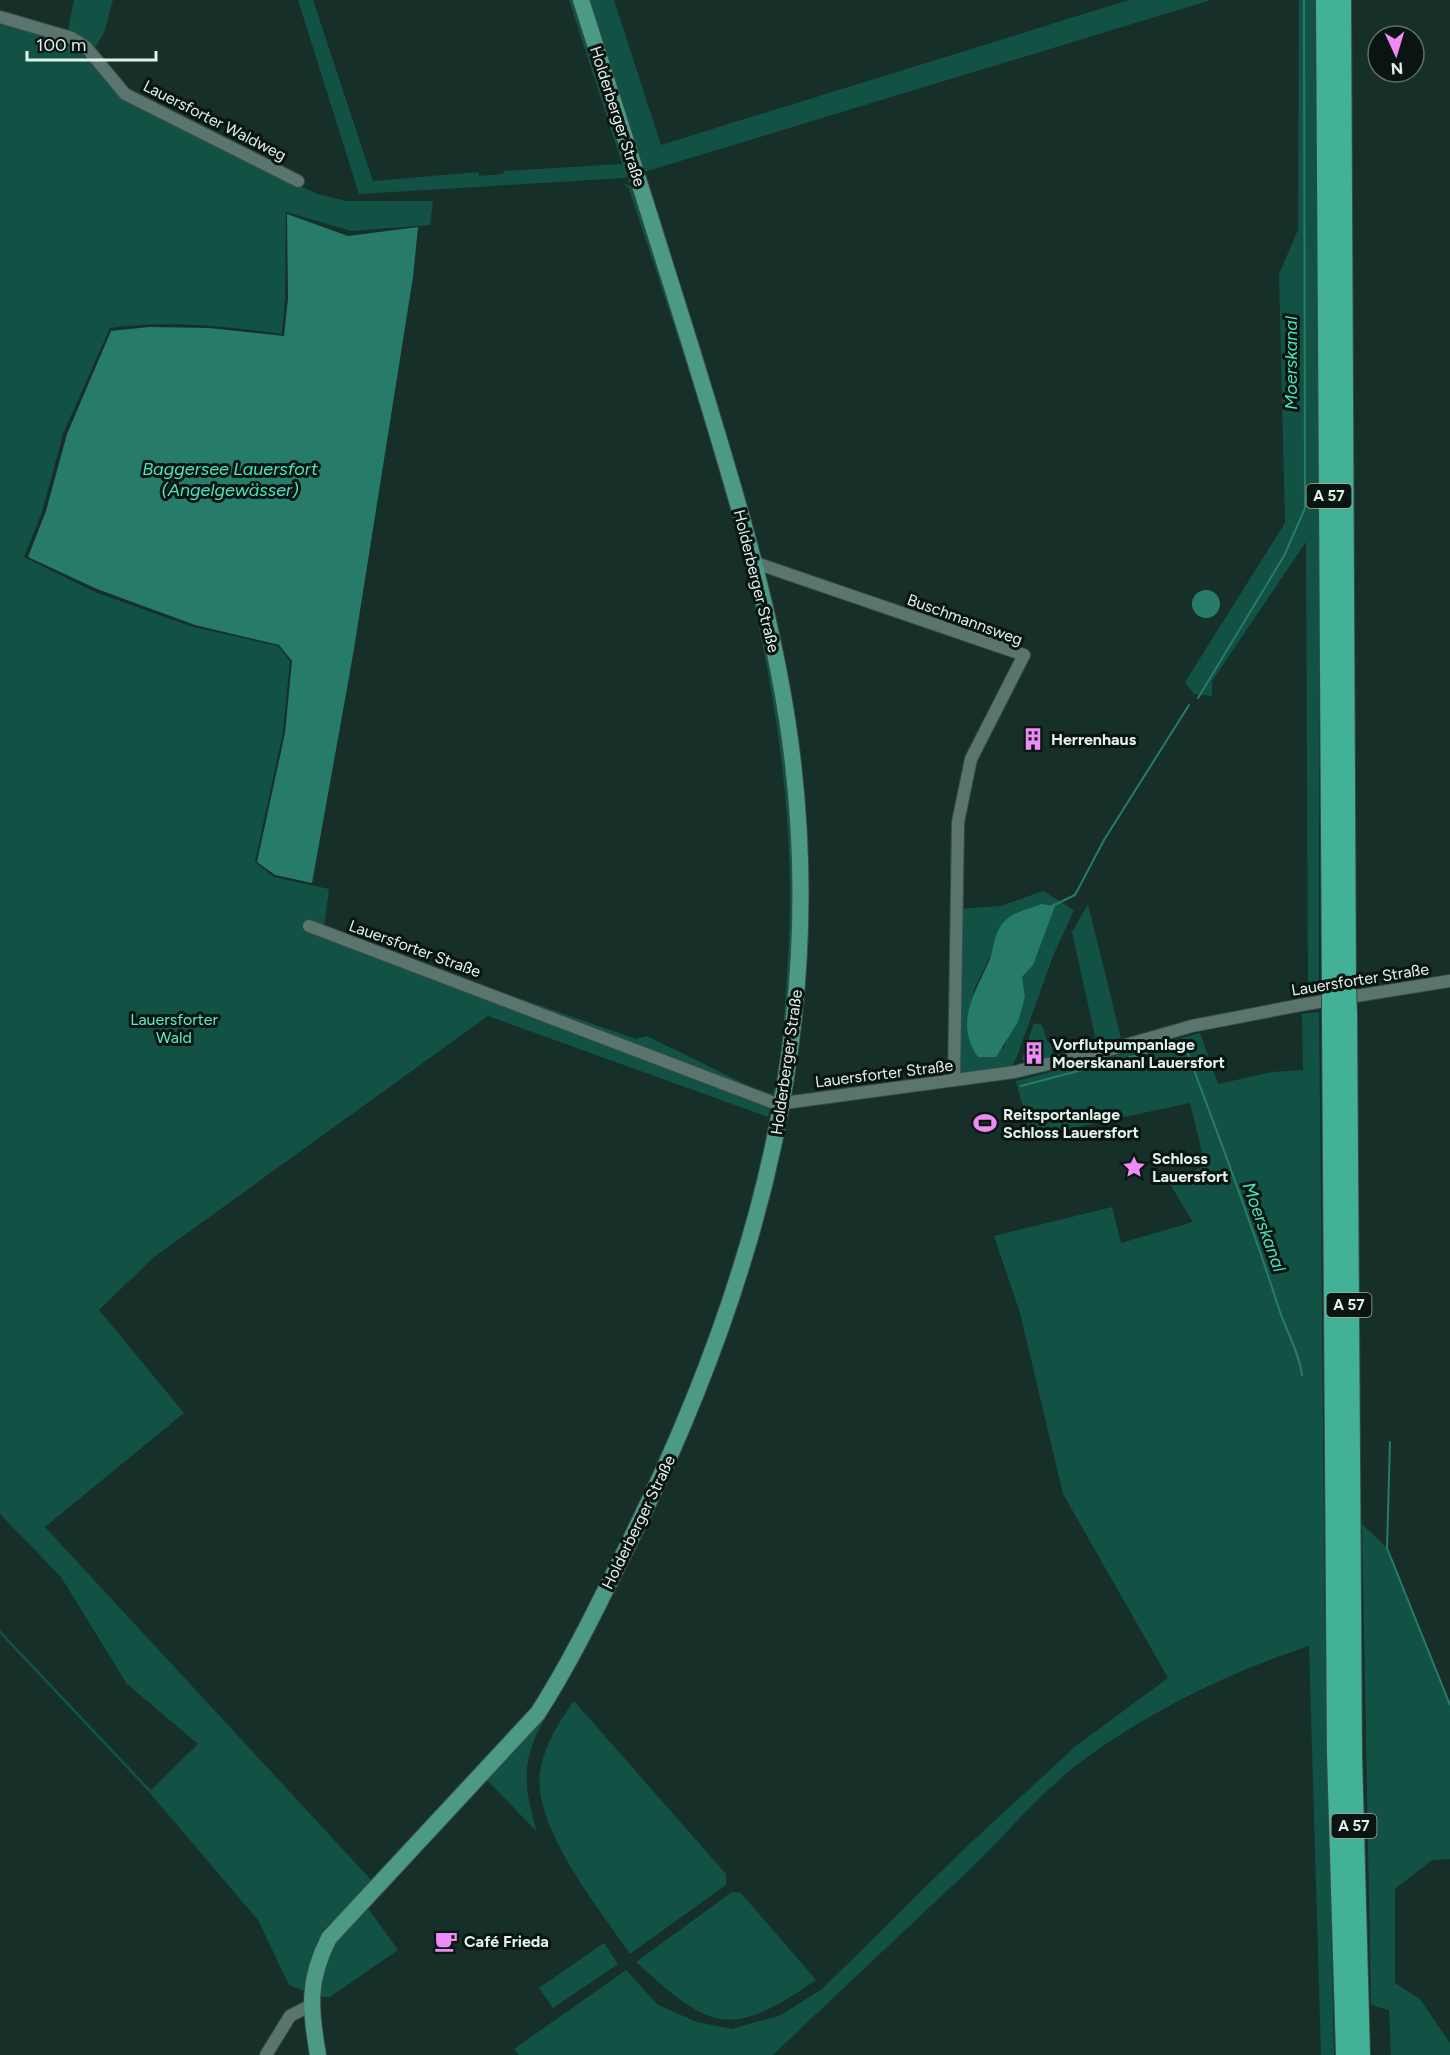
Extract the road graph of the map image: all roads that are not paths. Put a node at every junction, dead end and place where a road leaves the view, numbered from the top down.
1 (581, 0) edge
2 (1325, 0) edge
3 (1342, 0) edge
4 (0, 17) edge
5 (298, 181) dead end
6 (756, 563) junction
7 (309, 926) dead end
8 (1450, 981) edge
9 (1339, 990) junction
10 (1339, 1015) junction
11 (954, 1080) junction
12 (783, 1103) junction
13 (311, 2005) junction
14 (266, 2055) edge
15 (318, 2055) edge
16 (1345, 2055) edge
17 (1361, 2055) edge

1 - 6 main road, Holderberger Straße
2 - 9 highway, A 57
3 - 9 highway, A 57
4 - 5 street, Lauersforter Waldweg
6 - 11 street, Buschmannsweg
6 - 12 main road, Holderberger Straße
7 - 12 street, Lauersforter Straße
8 - 11 street, Lauersforter Straße
9 - 10 highway, A 57, bridge
10 - 16 highway, A 57
10 - 17 highway, A 57
11 - 12 street, Lauersforter Straße
12 - 13 main road, Holderberger Straße
13 - 14 street
13 - 15 main road, Holderberger Straße

